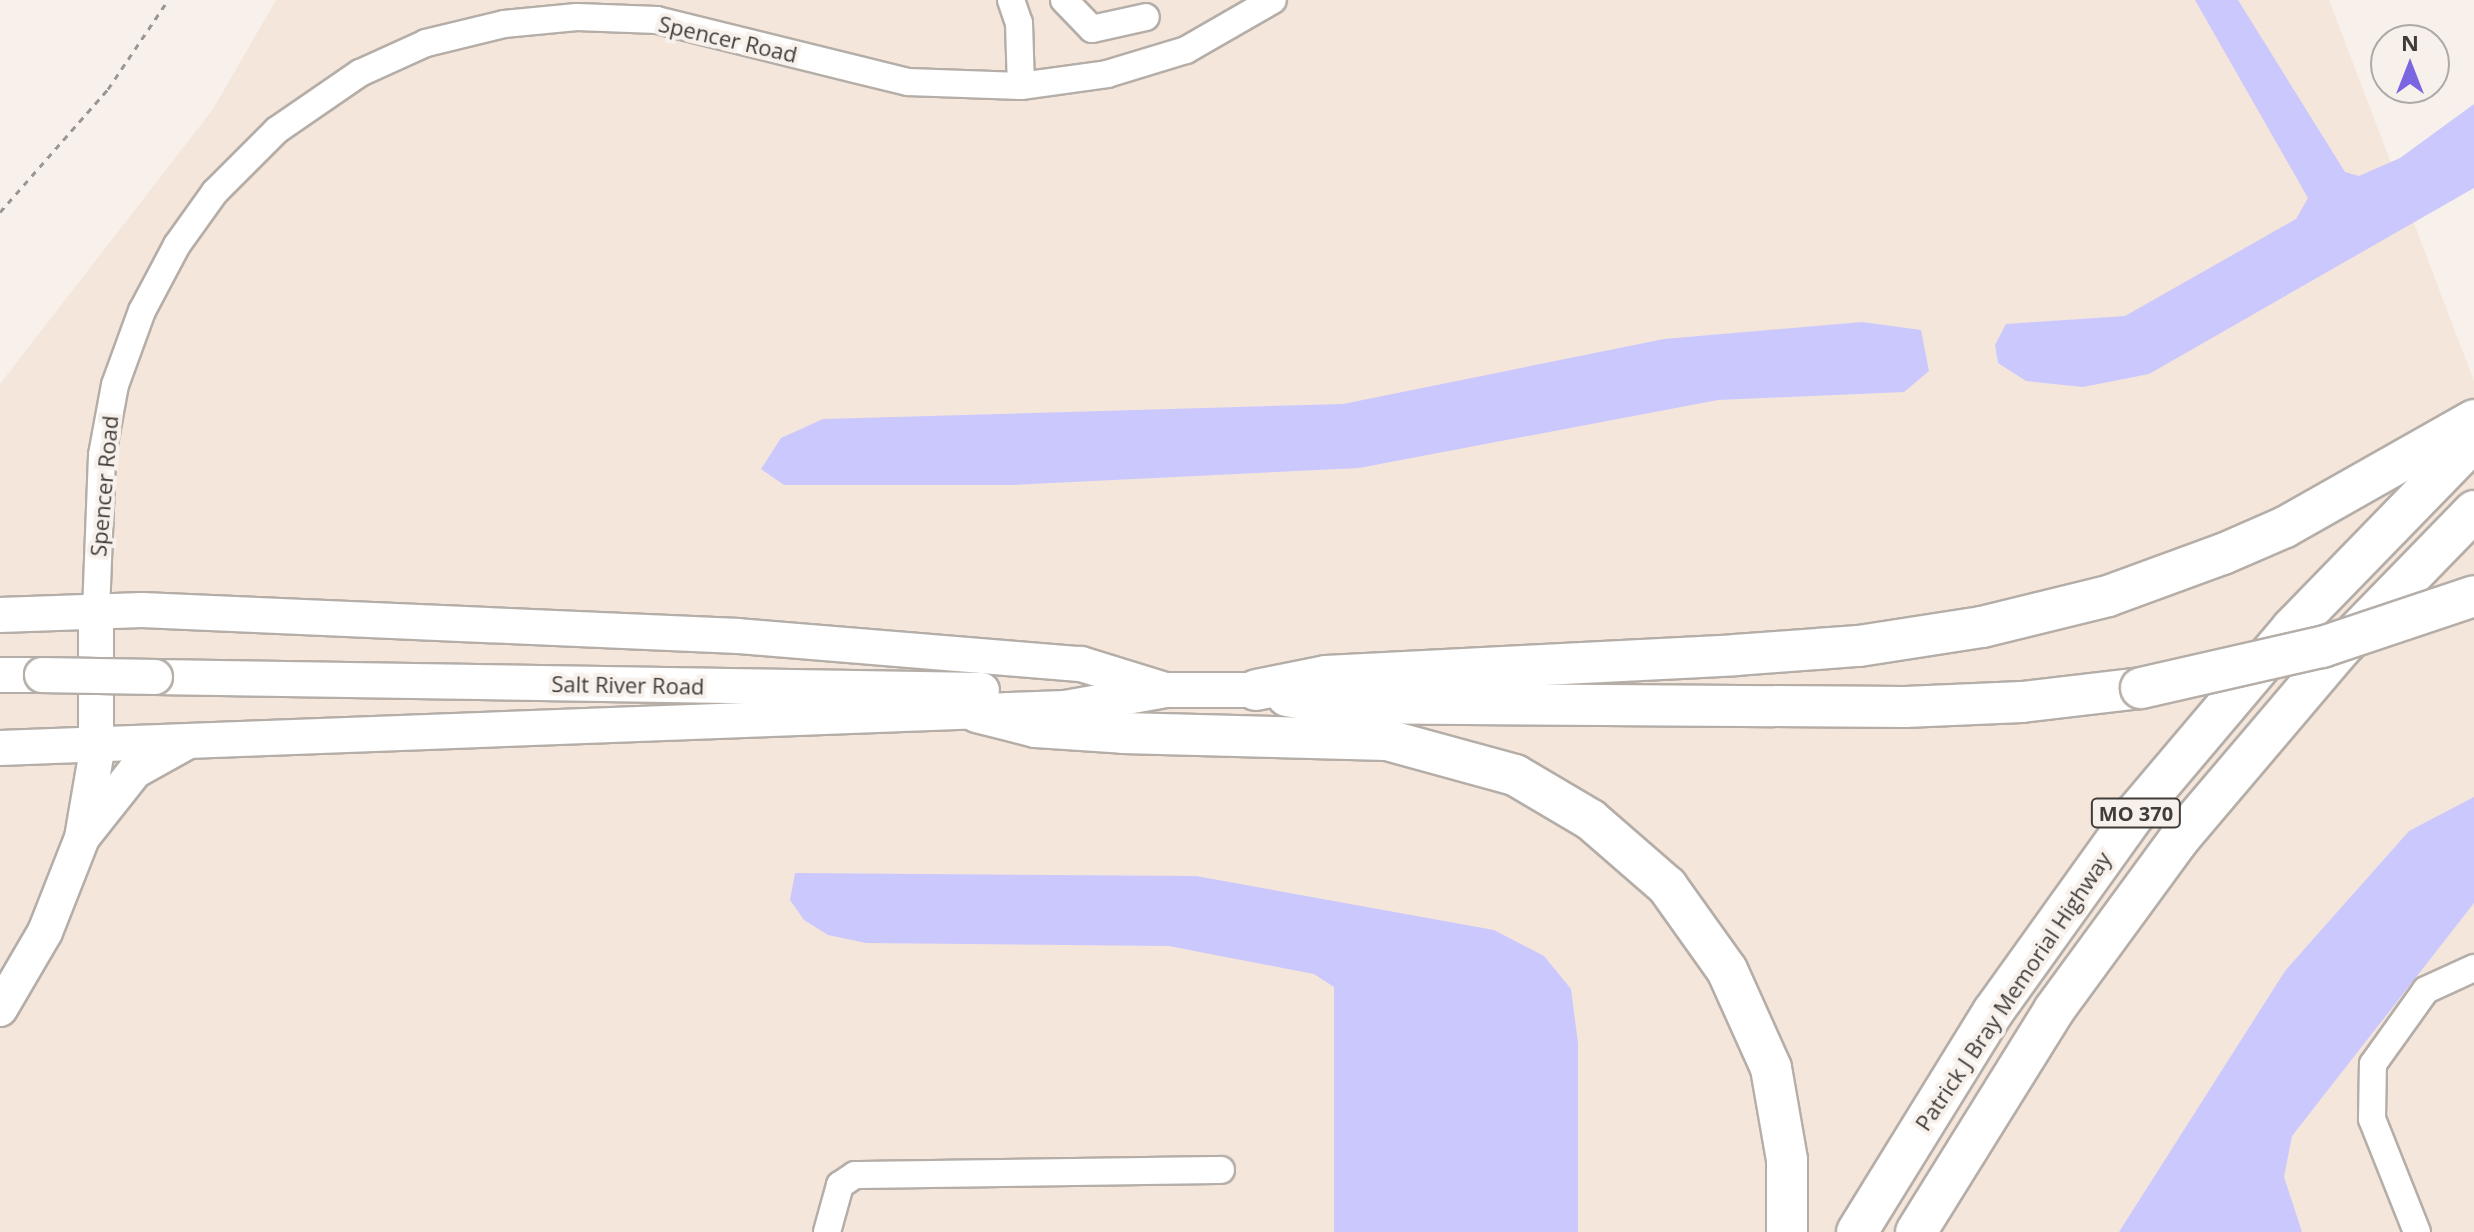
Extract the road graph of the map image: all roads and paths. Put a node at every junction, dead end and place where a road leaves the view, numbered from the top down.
1 (168, 0) edge
2 (1011, 0) edge
3 (1064, 0) edge
4 (1273, 0) edge
5 (1140, 8) edge
6 (1169, 55) junction
7 (1021, 86) junction
8 (0, 212) edge
9 (2474, 420) edge
10 (2474, 441) edge
11 (2474, 511) edge
12 (2474, 596) edge
13 (96, 612) junction
14 (0, 615) edge
15 (0, 675) edge
16 (1165, 690) junction
17 (1256, 690) junction
18 (977, 712) junction
19 (192, 740) junction
20 (96, 742) junction
21 (0, 748) edge
22 (82, 838) junction
23 (2474, 968) edge
24 (0, 1009) edge
25 (1221, 1170) dead end
26 (827, 1232) edge
27 (1787, 1232) edge
28 (1857, 1232) edge
29 (1916, 1232) edge
30 (2417, 1232) edge

1 - 8 path
2 - 7 street
3 - 5 street
4 - 6 street, Spencer Road
5 - 6 street
6 - 7 street, Spencer Road
7 - 13 street, Spencer Road
9 - 17 highway
10 - 28 highway, Patrick J Bray Memorial Highway / MO 370
11 - 29 highway, Patrick J Bray Memorial Highway / MO 370
12 - 17 highway, bridge
13 - 14 main road
13 - 16 main road
13 - 20 main road, Spencer Road
15 - 16 main road, Salt River Road, bridge
16 - 17 main road, Salt River Road
16 - 18 main road
18 - 19 main road
18 - 27 highway
19 - 20 main road
19 - 22 main road
20 - 21 main road
20 - 22 main road, Spencer Road
22 - 24 main road, Spencer Road
23 - 30 street
25 - 26 street

